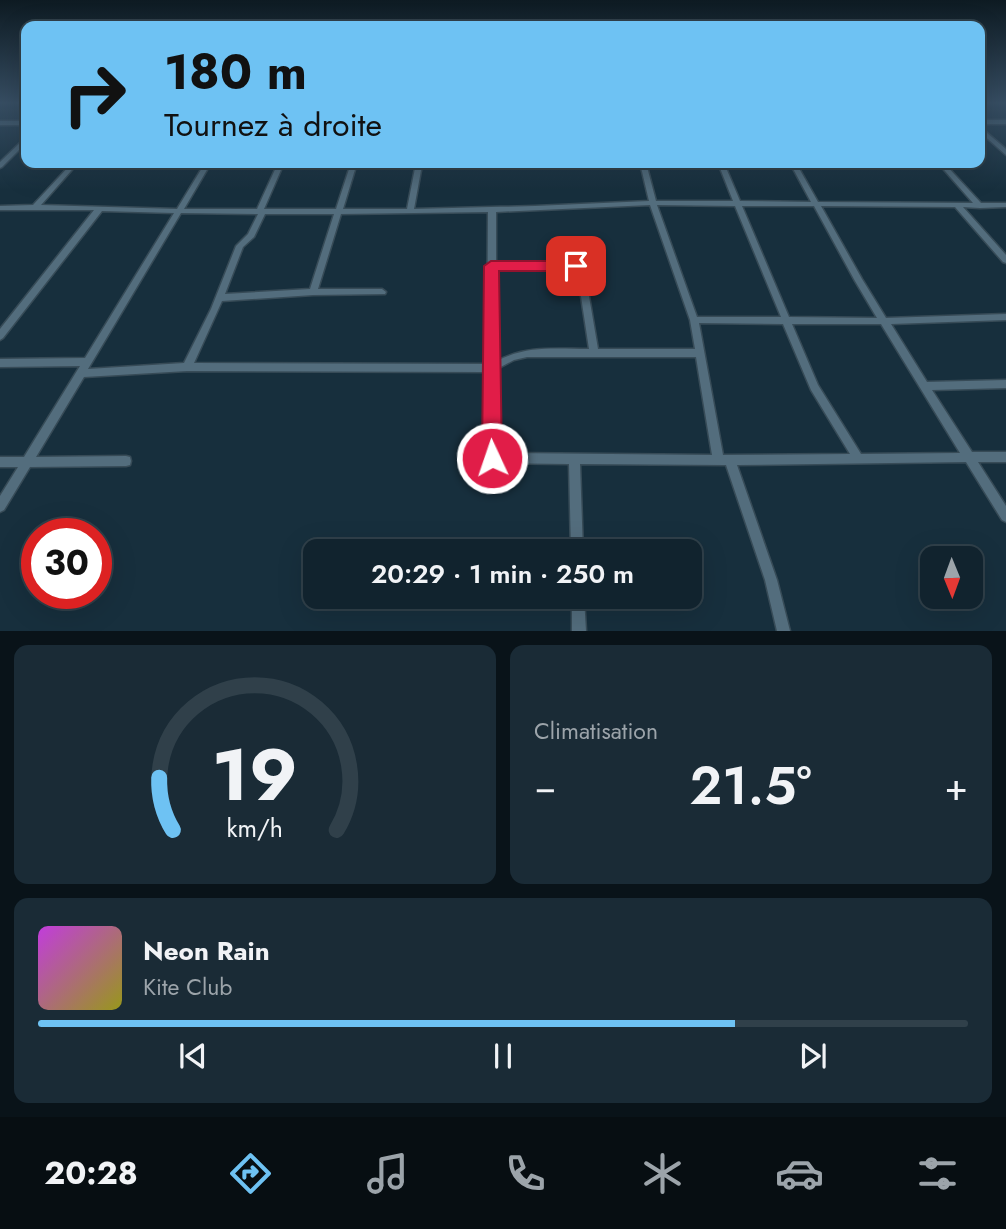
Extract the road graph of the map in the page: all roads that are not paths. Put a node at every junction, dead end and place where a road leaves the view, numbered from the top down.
1 (985, 134) edge
2 (21, 146) edge
3 (1006, 153) edge
4 (0, 166) edge
5 (70, 168) edge
6 (205, 168) edge
7 (279, 168) edge
8 (353, 168) edge
9 (418, 168) edge
10 (644, 168) edge
11 (723, 168) edge
12 (796, 168) edge
13 (946, 168) edge
14 (653, 202) junction
15 (738, 203) junction
16 (814, 204) junction
17 (1006, 205) edge
18 (36, 206) junction
19 (958, 206) junction
20 (980, 206) junction
21 (0, 208) edge
22 (100, 208) junction
23 (340, 210) junction
24 (410, 210) junction
25 (492, 210) junction
26 (179, 211) junction
27 (261, 211) junction
28 (1006, 260) edge
29 (491, 266) junction
30 (313, 292) junction
31 (382, 292) dead end
32 (219, 298) junction
33 (1006, 317) edge
34 (786, 319) junction
35 (694, 320) junction
36 (883, 321) junction
37 (0, 336) edge
38 (700, 353) junction
39 (594, 354) junction
40 (88, 362) junction
41 (0, 363) edge
42 (187, 367) junction
43 (491, 368) junction
44 (83, 373) junction
45 (1006, 384) edge
46 (925, 386) junction
47 (970, 457) junction
48 (1006, 457) edge
49 (858, 458) junction
50 (574, 460) junction
51 (724, 460) junction
52 (126, 461) dead end
53 (0, 462) edge
54 (27, 462) junction
55 (0, 506) edge
56 (1006, 516) edge
57 (577, 539) edge
58 (578, 609) edge
59 (579, 631) edge
60 (784, 631) edge

1 - 3 street
2 - 4 street
5 - 18 street
6 - 26 street
7 - 27 street
8 - 23 street
9 - 24 street
10 - 14 street
11 - 15 street
12 - 16 street
13 - 20 street
14 - 15 street
14 - 25 street
14 - 35 street
15 - 16 street
15 - 34 street
16 - 19 street
16 - 36 street
17 - 20 street
18 - 21 street
18 - 22 street
19 - 20 street
19 - 28 street
22 - 26 street
22 - 37 street
23 - 24 street
23 - 27 street
23 - 30 street
24 - 25 street
25 - 29 street
26 - 27 street
26 - 40 street
27 - 32 street
29 - 39 street
29 - 43 street
30 - 31 street
30 - 32 street
32 - 42 street
33 - 36 street
34 - 35 street
34 - 36 street
34 - 49 street
35 - 38 street
36 - 46 street
38 - 39 street
38 - 51 street
39 - 43 street
40 - 41 street
40 - 44 street
42 - 43 street
42 - 44 street
43 - 50 street
44 - 54 street
45 - 46 street
46 - 47 street
47 - 48 street
47 - 49 street
47 - 56 street
49 - 51 street
50 - 51 street
50 - 57 street
51 - 60 street
52 - 54 street
53 - 54 street
54 - 55 street
58 - 59 street

